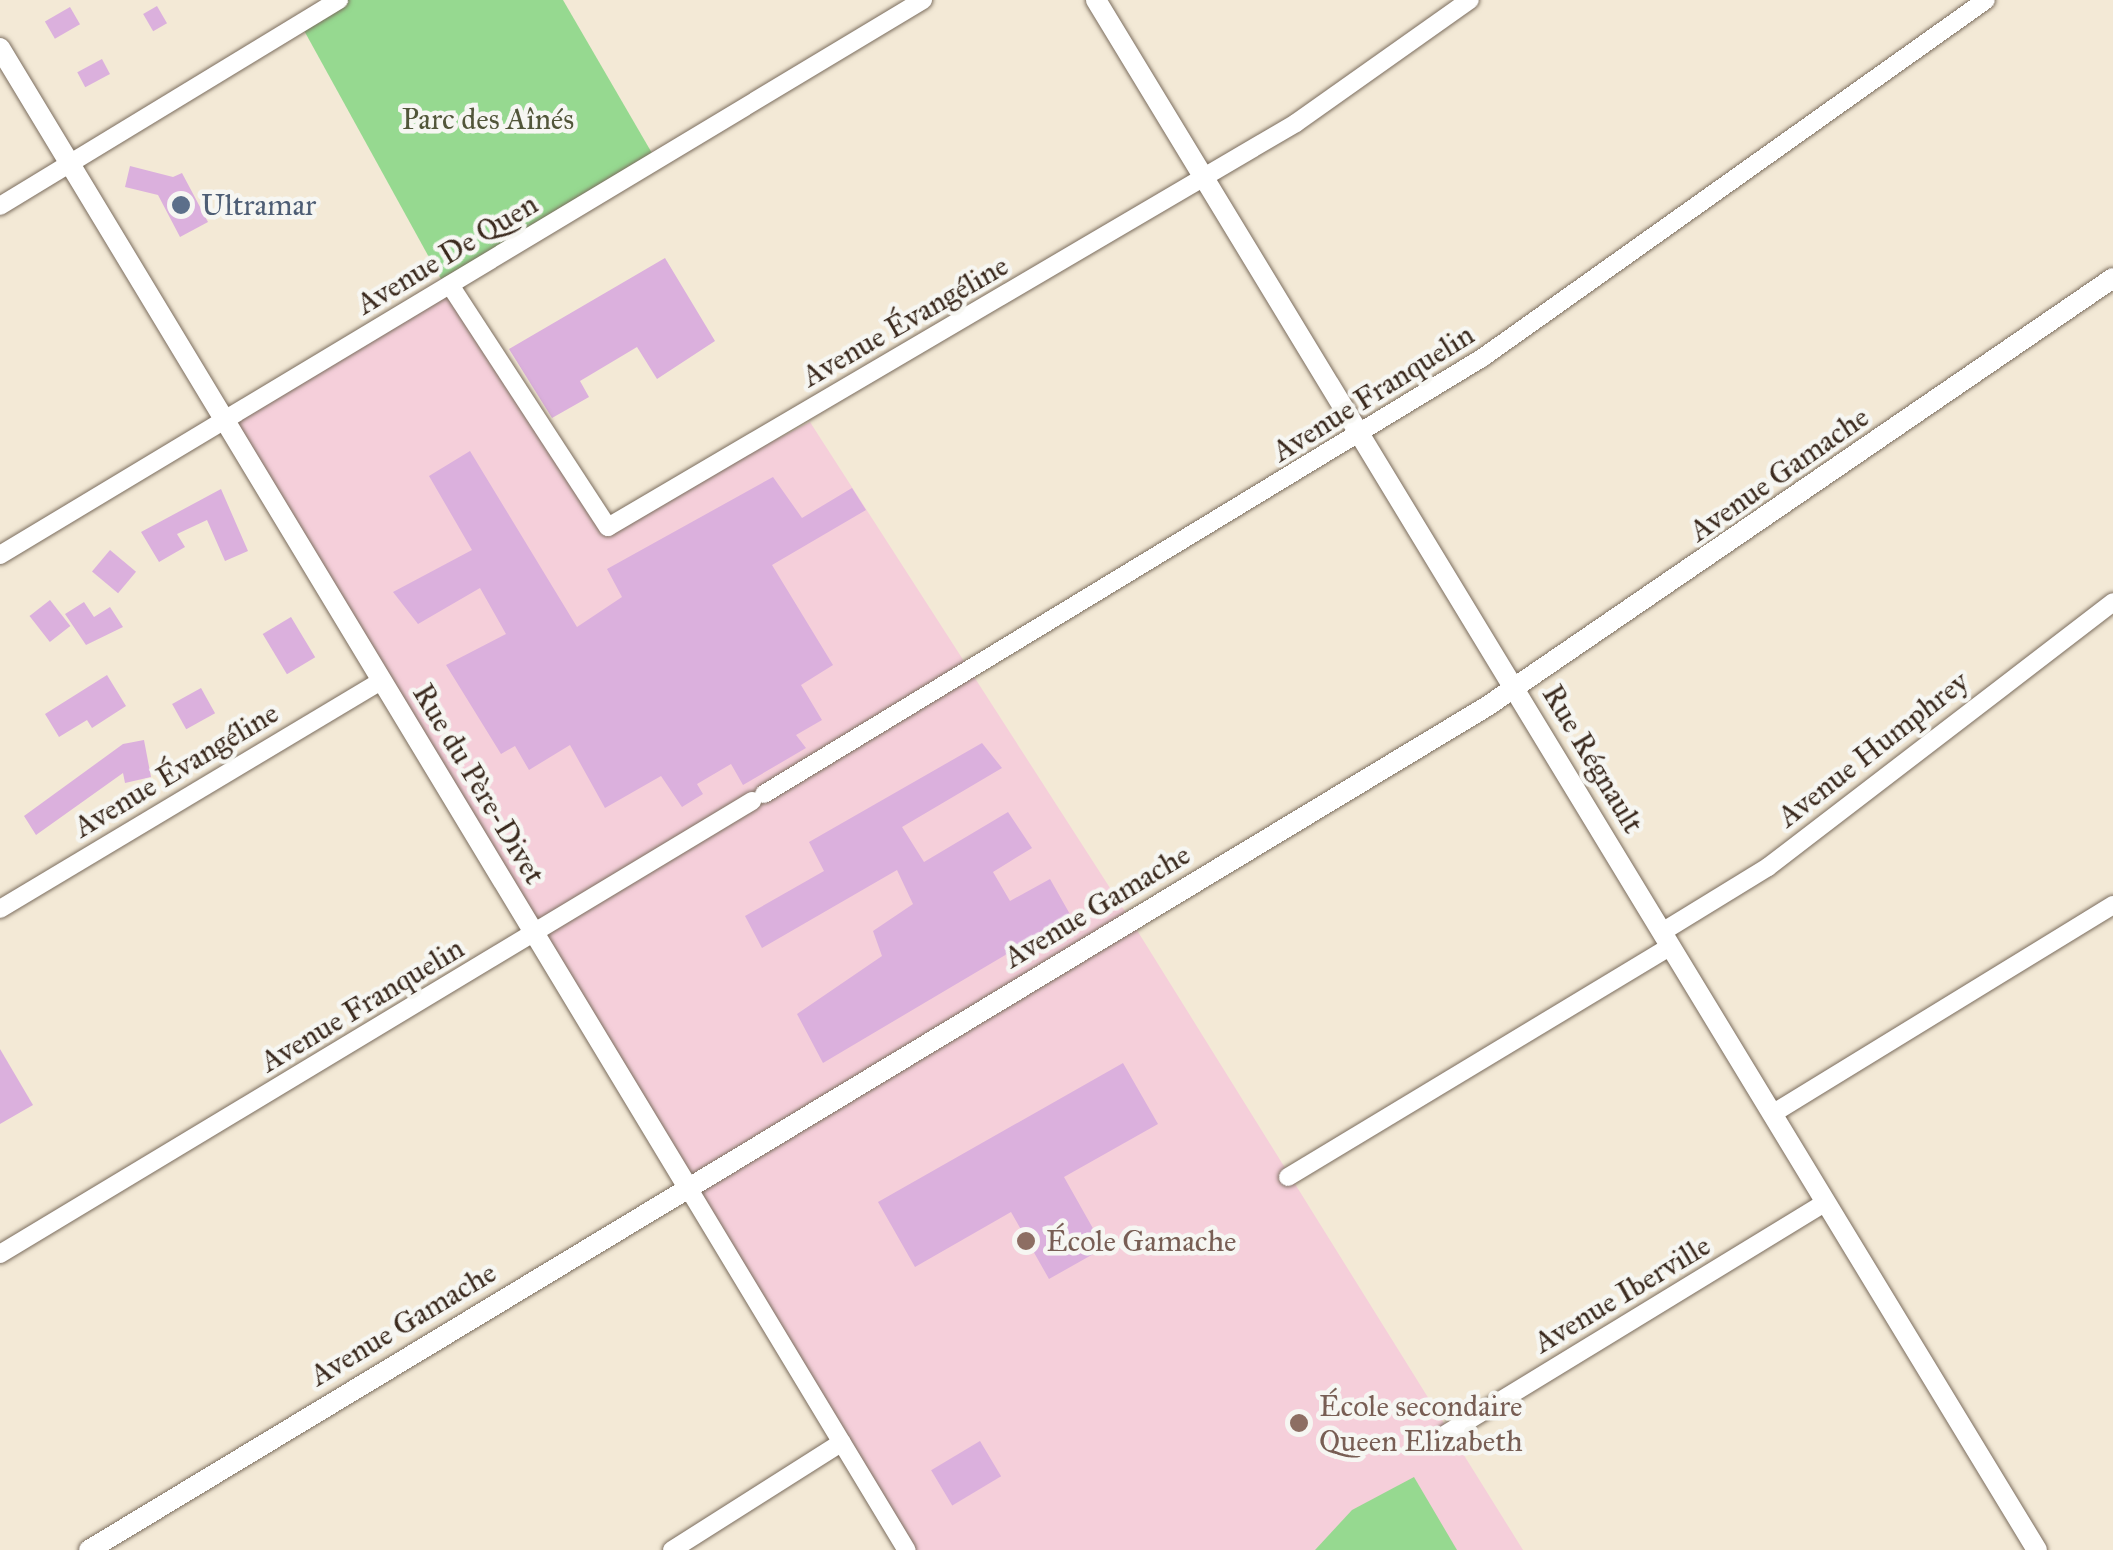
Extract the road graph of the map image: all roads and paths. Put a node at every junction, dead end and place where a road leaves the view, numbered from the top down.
1 (339, 0) edge
2 (922, 0) edge
3 (1096, 0) edge
4 (1470, 0) edge
5 (1986, 0) edge
6 (0, 48) edge
7 (70, 164) junction
8 (1204, 178) junction
9 (0, 206) edge
10 (2113, 278) edge
11 (450, 284) junction
12 (224, 420) junction
13 (1361, 436) junction
14 (0, 555) edge
15 (2113, 602) edge
16 (382, 680) junction
17 (1514, 688) junction
18 (2113, 904) edge
19 (0, 909) edge
20 (534, 934) junction
21 (1666, 939) junction
22 (1772, 1114) junction
23 (1288, 1176) dead end
24 (687, 1186) junction
25 (1826, 1202) junction
26 (0, 1254) edge
27 (1446, 1434) dead end
28 (842, 1442) junction
29 (89, 1550) edge
30 (672, 1550) edge
31 (907, 1550) edge
32 (2038, 1550) edge

1 - 7 street
2 - 11 street, Avenue De Quen
3 - 8 street, Rue Régnault
4 - 8 street, Avenue Évangéline
5 - 13 street, Avenue Franquelin
6 - 7 street, Rue du Père-Divet
7 - 9 street
7 - 12 street, Rue du Père-Divet
8 - 11 street, Avenue Évangéline
8 - 13 street, Rue Régnault
10 - 17 street, Avenue Gamache
11 - 12 street, Avenue De Quen
12 - 14 street, Avenue De Quen
12 - 16 street, Rue du Père-Divet
13 - 17 street, Rue Régnault
13 - 20 street, Avenue Franquelin
15 - 21 street, Avenue Humphrey
16 - 19 street, Avenue Évangéline
16 - 20 street, Rue du Père-Divet
17 - 21 street, Rue Régnault
17 - 24 street, Avenue Gamache
18 - 22 street
20 - 24 street, Rue du Père-Divet
20 - 26 street, Avenue Franquelin
21 - 22 street, Rue Régnault
21 - 23 street, Avenue Humphrey
22 - 25 street, Rue Régnault
24 - 28 street, Rue du Père-Divet
24 - 29 street, Avenue Gamache
25 - 27 street, Avenue Iberville
25 - 32 street, Rue Régnault
28 - 30 street
28 - 31 street, Rue du Père-Divet

